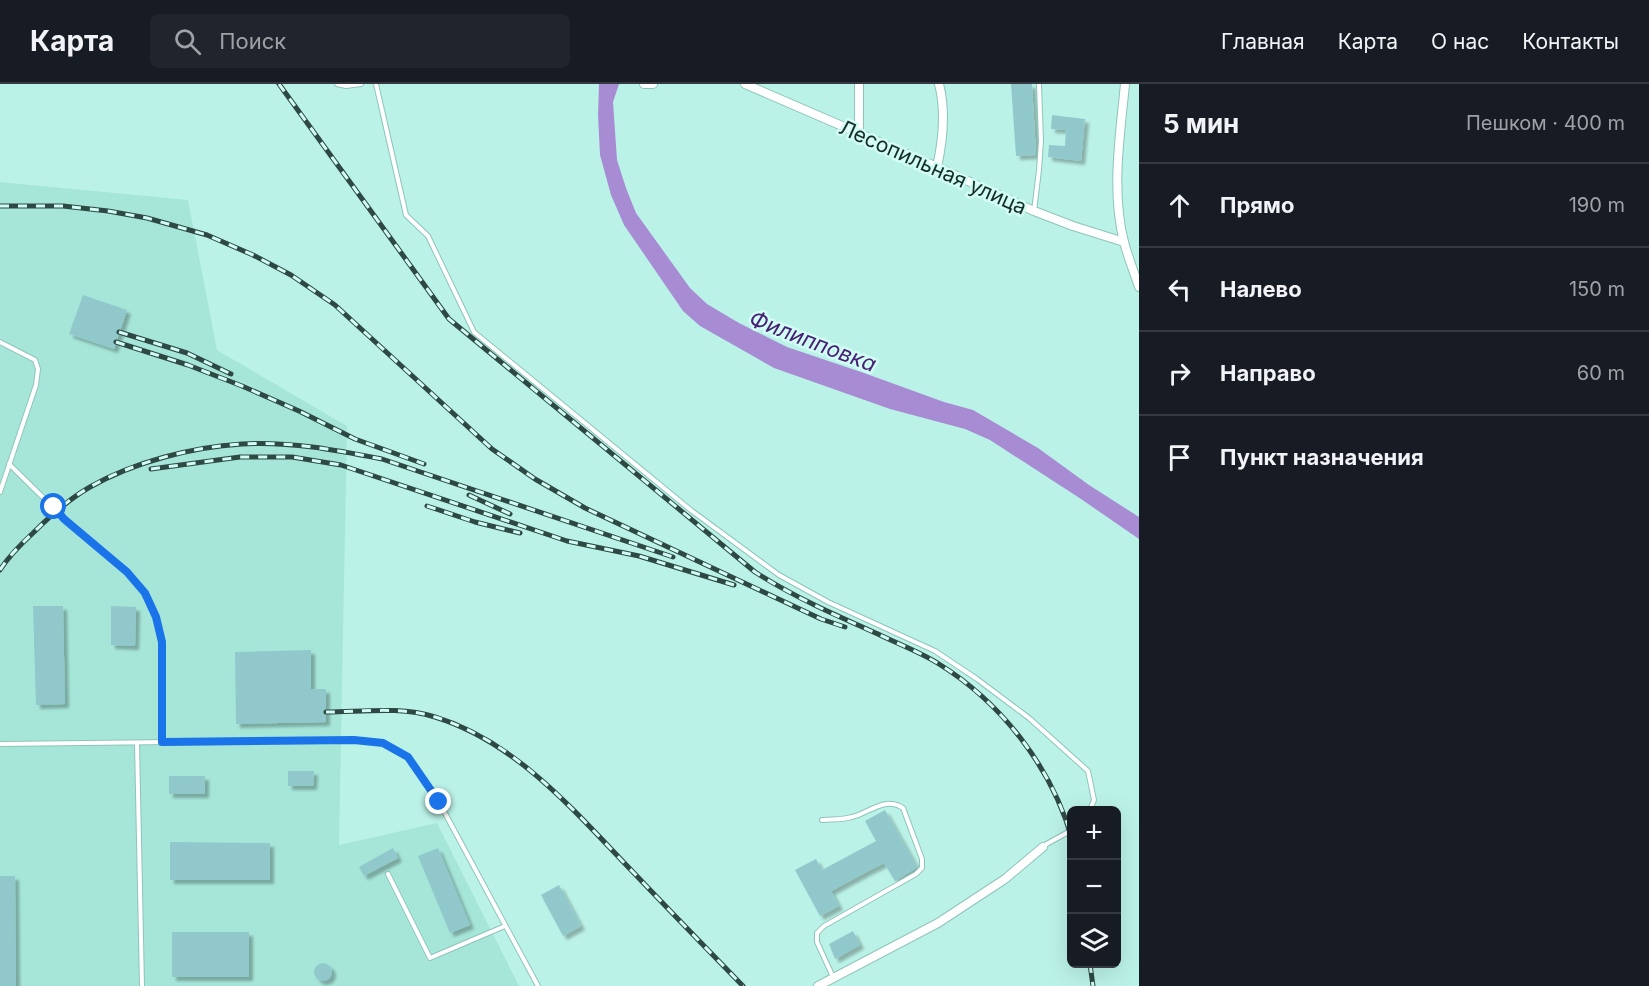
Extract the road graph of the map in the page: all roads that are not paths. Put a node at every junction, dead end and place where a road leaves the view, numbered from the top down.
1 (337, 84) edge
2 (361, 84) edge
3 (376, 84) edge
4 (644, 84) edge
5 (653, 84) edge
6 (745, 84) edge
7 (859, 84) edge
8 (939, 84) edge
9 (1039, 84) edge
10 (1125, 84) edge
11 (859, 133) junction
12 (937, 167) junction
13 (1034, 211) junction
14 (1124, 242) junction
15 (1139, 287) edge
16 (0, 342) edge
17 (9, 464) junction
18 (0, 492) edge
19 (137, 742) junction
20 (162, 742) junction
21 (0, 744) edge
22 (1092, 806) edge
23 (822, 820) dead end
24 (1067, 832) edge
25 (1043, 847) joint
26 (388, 874) dead end
27 (505, 926) junction
28 (833, 978) junction
29 (823, 985) edge
30 (142, 986) edge
31 (538, 986) edge

1 - 2 lane
3 - 22 lane
4 - 5 street
6 - 11 street, Лесопильная улица
7 - 11 street
8 - 12 street
9 - 13 lane
10 - 14 street
11 - 12 street, Лесопильная улица
12 - 13 street, Лесопильная улица
13 - 14 street, Лесопильная улица
14 - 15 street
16 - 17 lane
17 - 18 lane
17 - 20 lane
19 - 20 lane
19 - 21 lane
19 - 30 lane
20 - 27 lane
23 - 28 lane
24 - 25 lane
25 - 28 street
26 - 27 lane
27 - 31 lane
28 - 29 street

